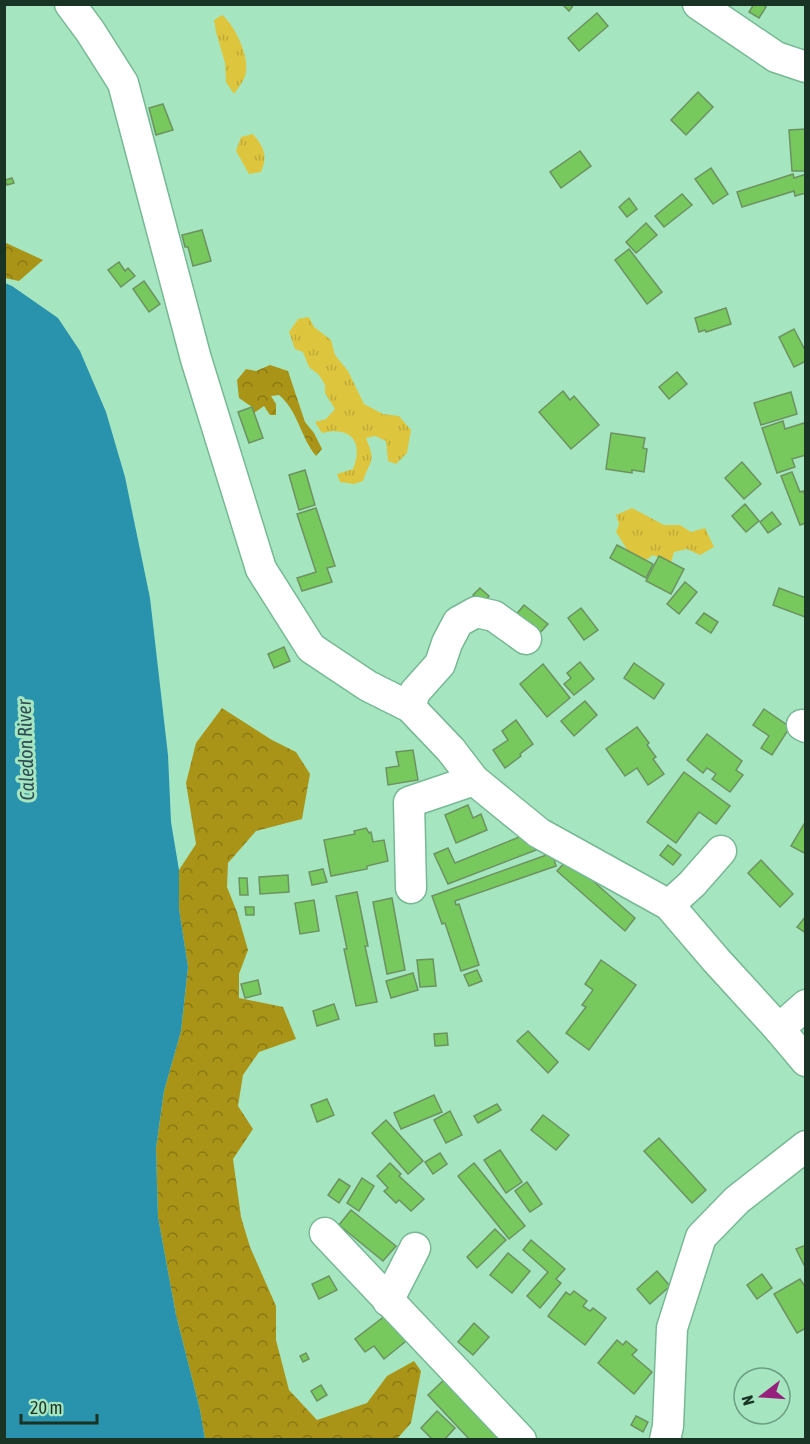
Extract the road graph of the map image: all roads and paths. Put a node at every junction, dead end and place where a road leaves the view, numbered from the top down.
1 (70, 4) edge
2 (698, 4) edge
3 (806, 67) edge
4 (526, 639) dead end
5 (410, 707) junction
6 (474, 780) junction
7 (721, 851) dead end
8 (411, 888) dead end
9 (669, 905) junction
10 (806, 1005) edge
11 (779, 1029) junction
12 (806, 1061) edge
13 (806, 1146) edge
14 (325, 1233) dead end
15 (415, 1248) dead end
16 (388, 1301) junction
17 (521, 1440) edge
18 (665, 1440) edge

1 - 5 street
2 - 3 street
4 - 5 street
5 - 6 street
6 - 8 street
6 - 9 street
7 - 9 street
9 - 11 street
10 - 11 street
11 - 12 street
13 - 18 street
14 - 16 street
15 - 16 street
16 - 17 street

